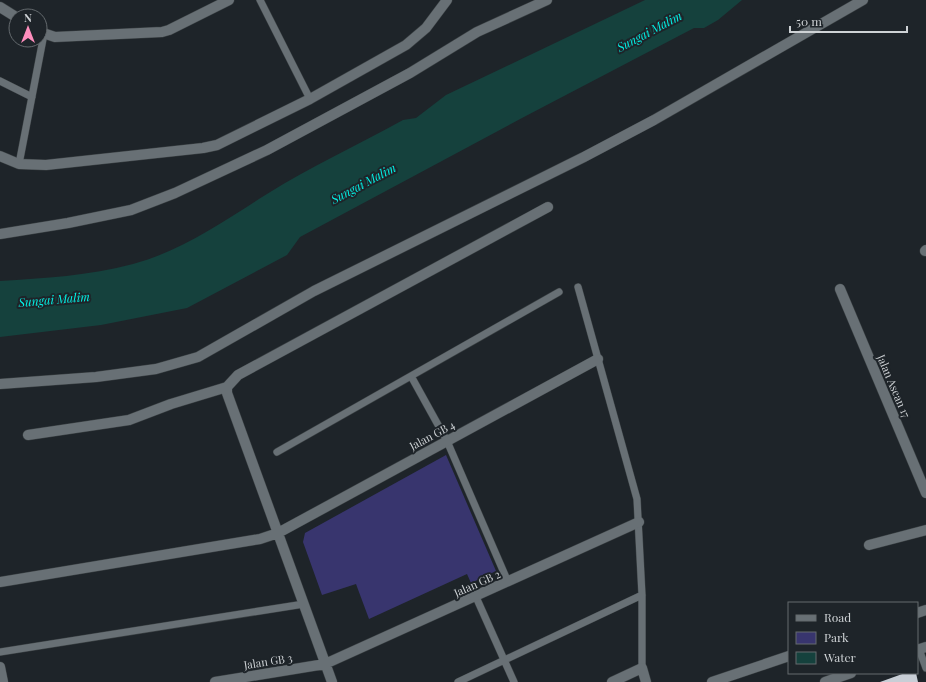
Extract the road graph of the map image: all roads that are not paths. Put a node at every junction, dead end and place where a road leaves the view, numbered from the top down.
1 (230, 0) edge
2 (260, 0) edge
3 (447, 0) edge
4 (547, 0) edge
5 (863, 0) edge
6 (48, 35) edge
7 (40, 48) edge
8 (0, 81) edge
9 (32, 97) junction
10 (310, 99) junction
11 (0, 156) edge
12 (20, 164) junction
13 (548, 207) dead end
14 (0, 234) edge
15 (578, 286) dead end
16 (840, 289) dead end
17 (559, 292) dead end
18 (598, 359) junction
19 (411, 376) junction
20 (0, 384) edge
21 (227, 387) junction
22 (28, 435) dead end
23 (447, 441) junction
24 (277, 452) dead end
25 (926, 493) edge
26 (639, 522) junction
27 (926, 530) edge
28 (278, 532) junction
29 (869, 545) dead end
30 (0, 582) edge
31 (508, 582) junction
32 (642, 595) junction
33 (476, 597) junction
34 (304, 604) junction
35 (921, 649) edge
36 (0, 652) edge
37 (788, 656) edge
38 (505, 662) junction
39 (326, 664) junction
40 (0, 667) edge
41 (642, 668) junction
42 (926, 668) edge
43 (848, 674) edge
44 (3, 682) edge
45 (215, 682) edge
46 (332, 682) edge
47 (458, 682) edge
48 (514, 682) edge
49 (612, 682) edge
50 (646, 682) edge
51 (712, 682) edge
52 (825, 682) edge

1 - 6 street
2 - 10 lane
3 - 10 street
4 - 14 street
5 - 20 street
7 - 9 lane
8 - 9 lane
9 - 12 lane
10 - 12 street
11 - 12 street
13 - 21 street
15 - 18 lane
16 - 25 street, Jalan Asean 17
17 - 19 lane
18 - 23 street, Jalan GB 4
18 - 26 lane
19 - 23 lane
19 - 24 lane
21 - 22 street
21 - 28 street
23 - 28 street, Jalan GB 4
23 - 31 lane
26 - 31 street, Jalan GB 2
26 - 32 lane
27 - 29 street
28 - 30 street, Jalan GB 4
28 - 34 street
31 - 33 street, Jalan GB 2
32 - 38 lane
32 - 41 lane
33 - 38 lane
33 - 39 street, Jalan GB 2
34 - 36 lane
34 - 39 street
35 - 42 lane
37 - 51 street
38 - 47 lane
38 - 48 lane
39 - 45 street, Jalan GB 3
39 - 46 street
40 - 44 street
41 - 49 street
41 - 50 street
43 - 52 street

